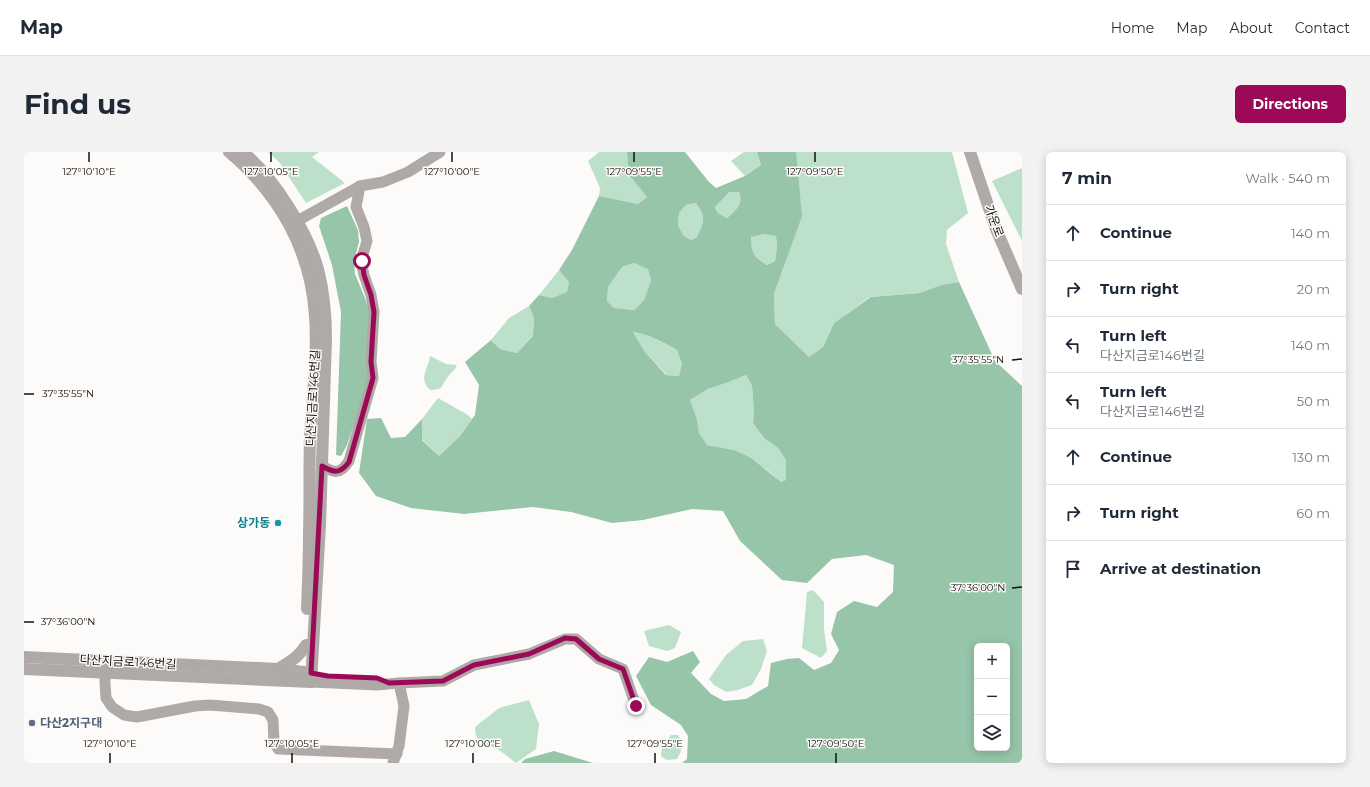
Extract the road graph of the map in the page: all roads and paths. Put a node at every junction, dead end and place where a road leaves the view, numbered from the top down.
1 (229, 152) edge
2 (243, 152) edge
3 (440, 152) edge
4 (970, 152) edge
5 (360, 186) junction
6 (293, 223) junction
7 (1022, 288) edge
8 (322, 466) junction
9 (306, 645) junction
10 (24, 657) edge
11 (105, 667) junction
12 (24, 669) edge
13 (278, 669) junction
14 (308, 677) junction
15 (394, 683) junction
16 (636, 706) dead end
17 (395, 758) edge

1 - 6 street, 다산지금로146번길
2 - 6 street, 다산지금로146번길
3 - 5 street
4 - 7 street, 가운로
5 - 6 street
5 - 8 street
6 - 8 street, 다산지금로146번길
6 - 9 street, 다산지금로146번길
8 - 14 street, 다산지금로146번길
9 - 13 street
9 - 14 street, 다산지금로146번길
10 - 11 street, 다산지금로146번길
11 - 12 street, 다산지금로146번길
11 - 13 street, 다산지금로146번길
11 - 14 street, 다산지금로146번길
11 - 17 street
13 - 14 street, 다산지금로146번길
14 - 15 street, 다산지금로146번길
15 - 16 street, 다산지금로146번길
15 - 17 street

